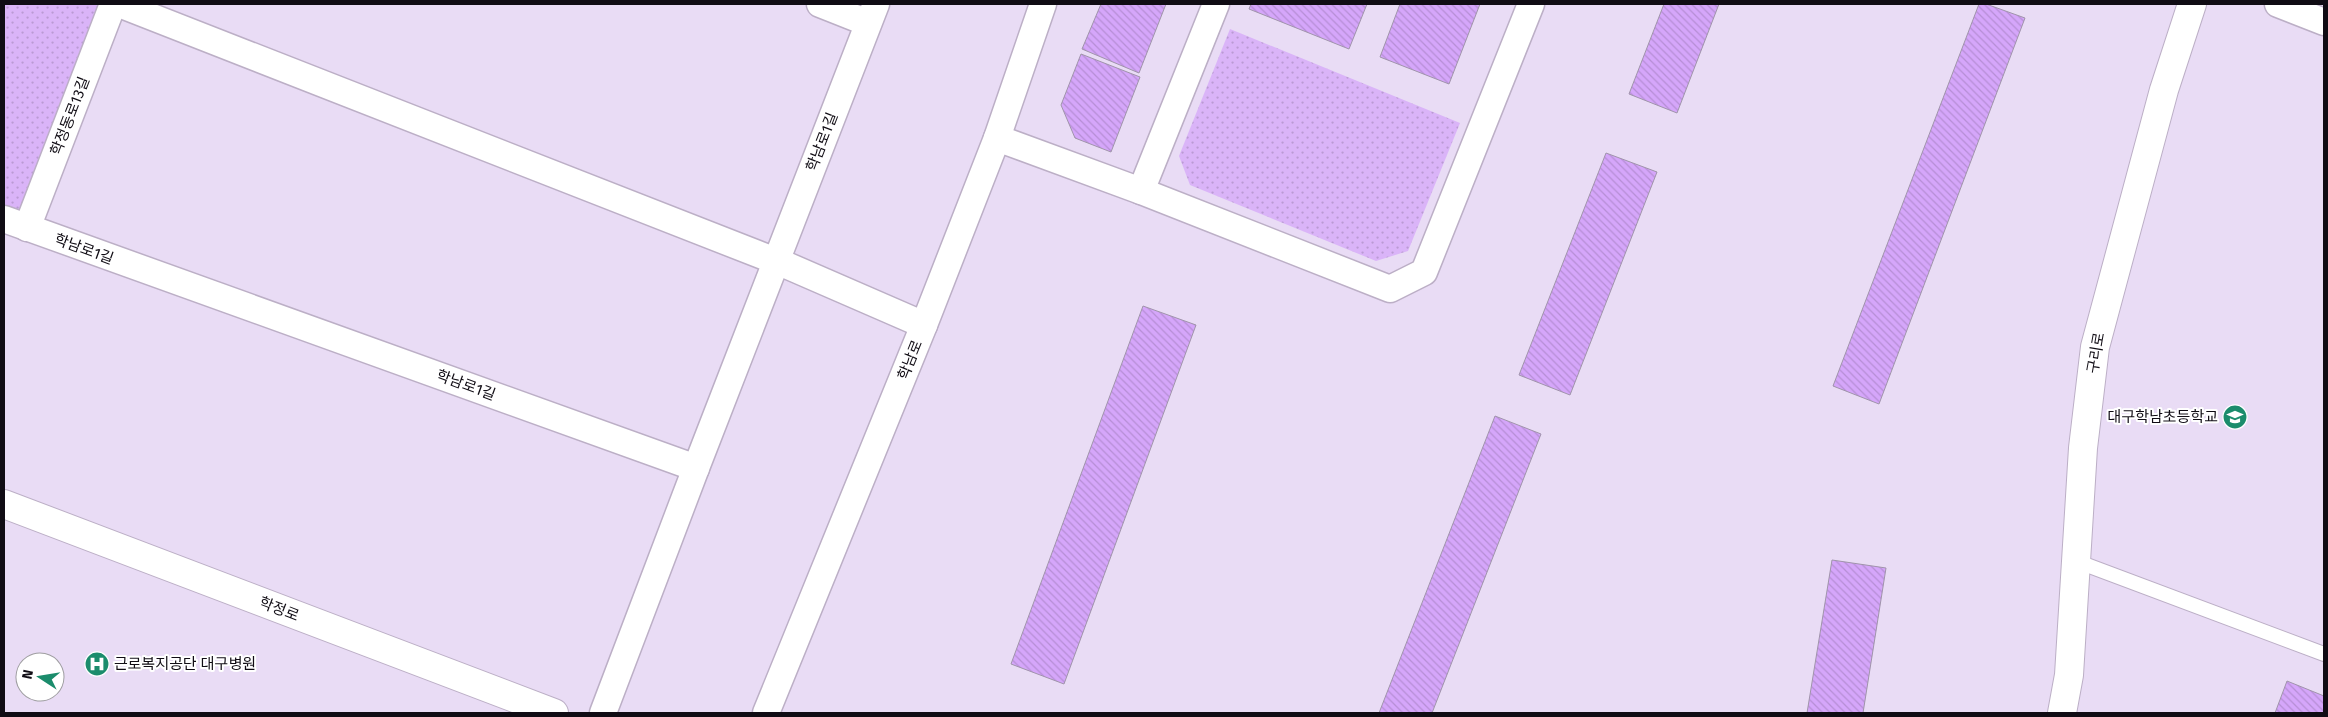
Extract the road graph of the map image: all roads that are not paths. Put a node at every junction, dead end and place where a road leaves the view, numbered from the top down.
1 (112, 4) edge
2 (119, 4) edge
3 (820, 4) edge
4 (1044, 4) edge
5 (1216, 4) edge
6 (1531, 4) edge
7 (2192, 4) edge
8 (2278, 4) edge
9 (872, 14) edge
10 (2324, 22) edge
11 (997, 138) junction
12 (1141, 191) junction
13 (16, 224) edge
14 (776, 261) junction
15 (924, 324) junction
16 (696, 468) junction
17 (4, 504) edge
18 (2076, 562) junction
19 (2324, 654) edge
20 (554, 713) edge
21 (603, 713) edge
22 (766, 713) edge
23 (2062, 713) edge

1 - 13 street, 학정동로13길
2 - 14 street
3 - 9 street, 학남로1길
4 - 11 street, 학남로
5 - 12 street
6 - 12 street
7 - 18 street, 구리로
8 - 10 street
9 - 14 street, 학남로1길
11 - 12 street
11 - 15 street, 학남로
13 - 16 street, 학남로1길
14 - 15 street
14 - 16 street, 학남로1길
15 - 22 street, 학남로
16 - 21 street
17 - 20 street, 학정로
18 - 19 lane
18 - 23 street, 구리로

